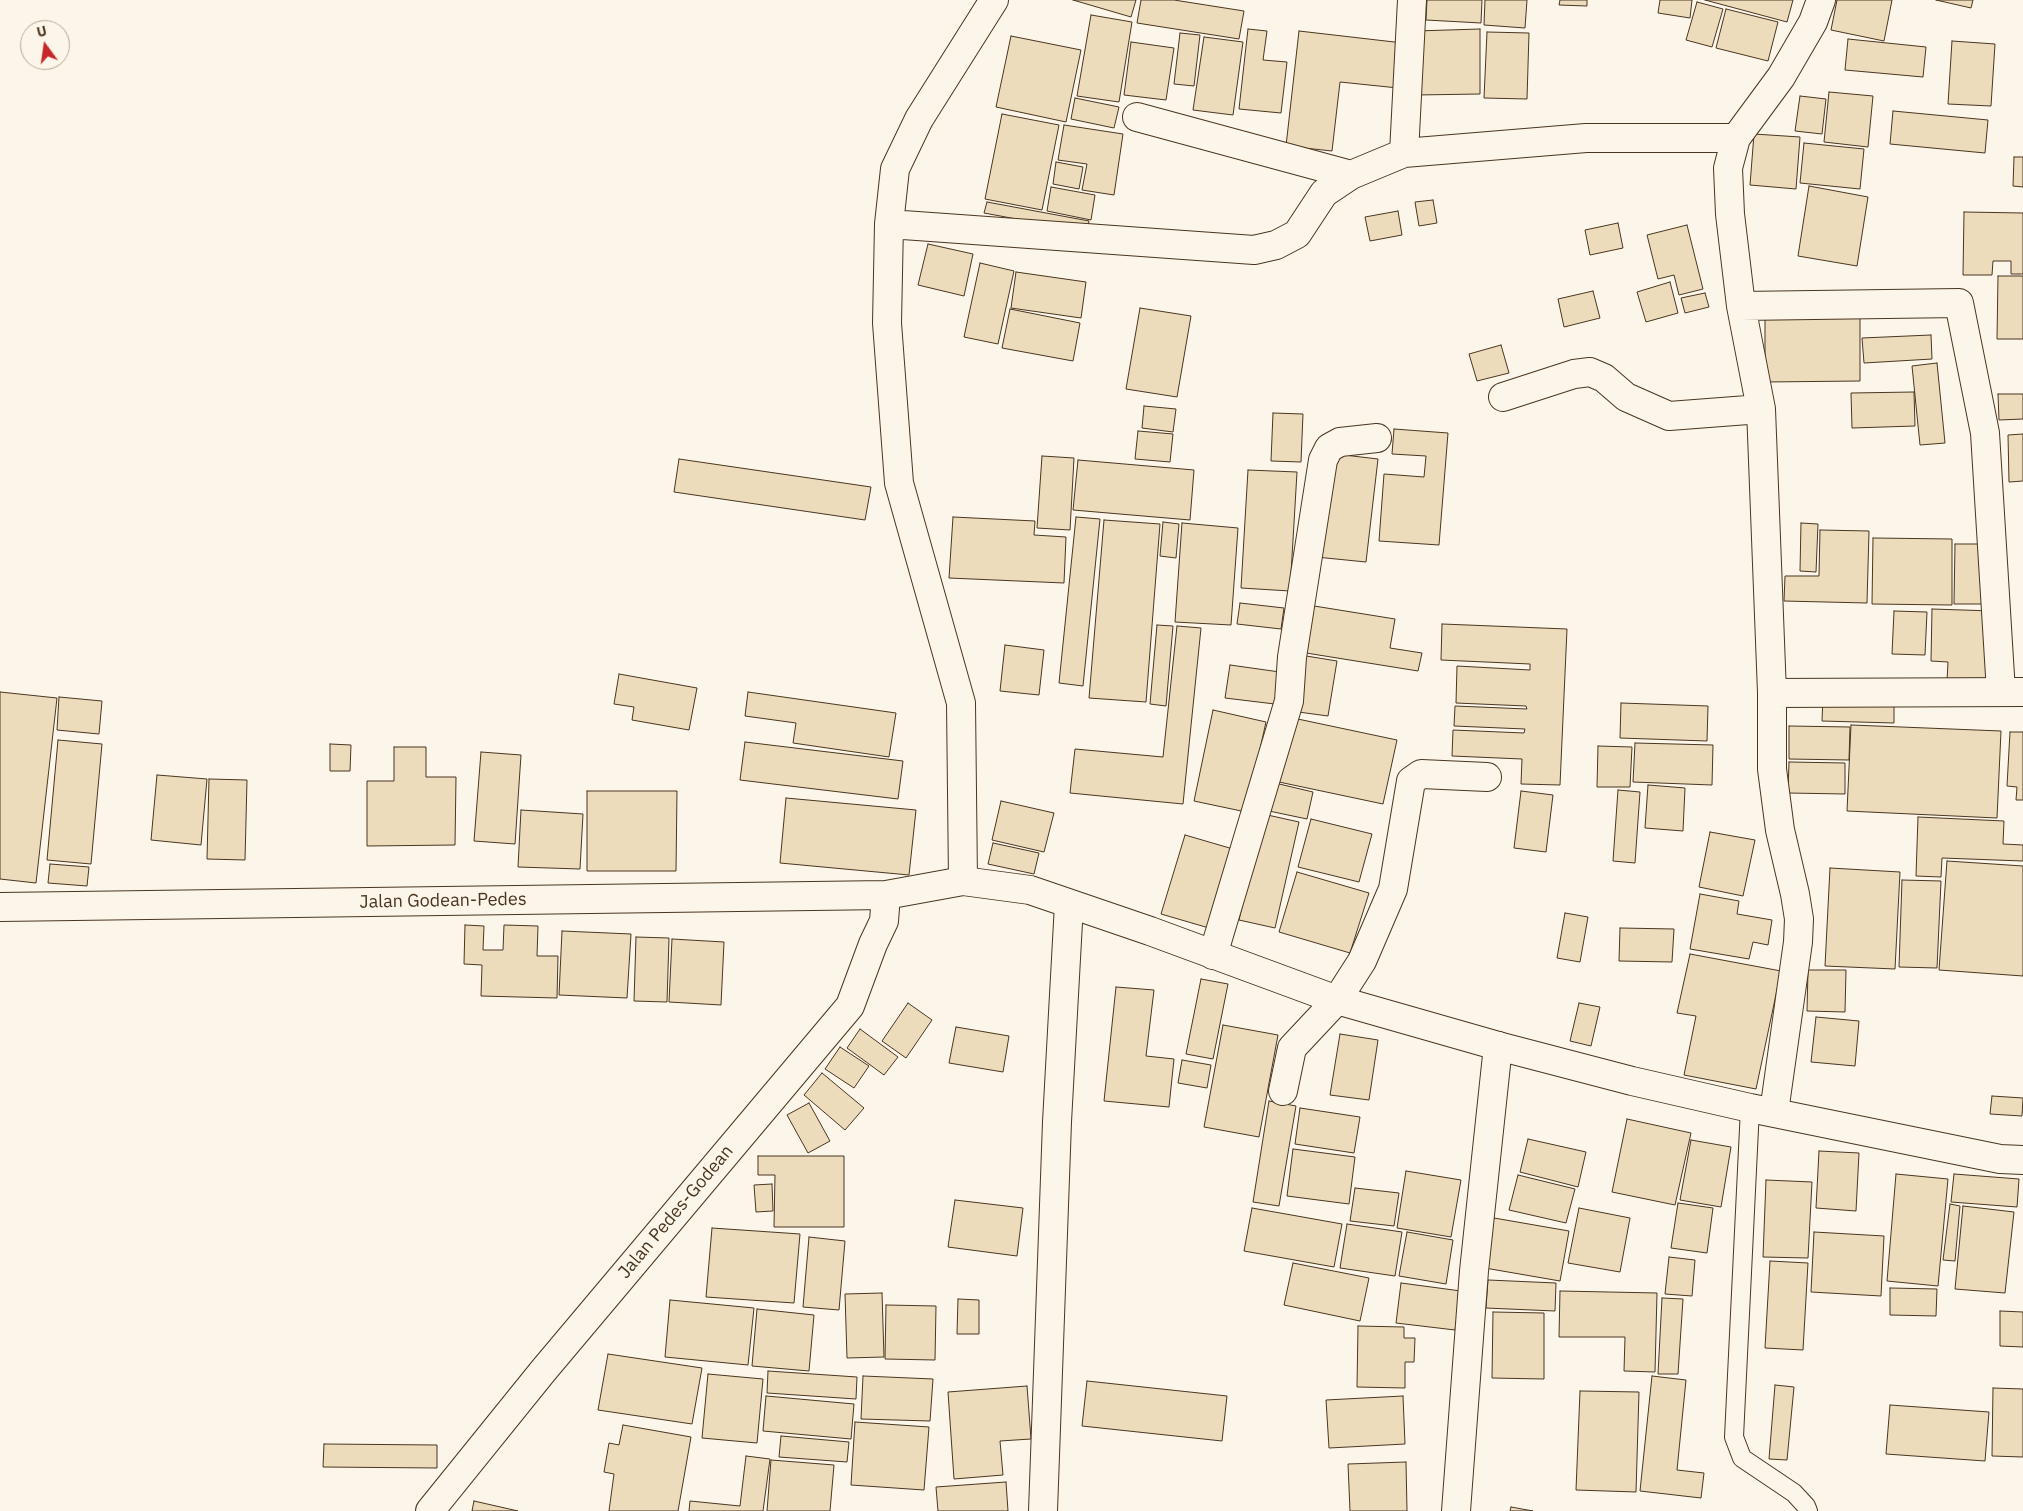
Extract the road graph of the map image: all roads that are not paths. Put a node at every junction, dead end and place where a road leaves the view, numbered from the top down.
1 (994, 0) edge
2 (1412, 0) edge
3 (1821, 0) edge
4 (1137, 118) dead end
5 (1736, 138) junction
6 (1404, 153) junction
7 (1351, 175) junction
8 (889, 224) junction
9 (1741, 306) junction
10 (1503, 397) dead end
11 (1761, 409) junction
12 (1377, 438) dead end
13 (2012, 692) edge
14 (1772, 693) junction
15 (1486, 777) dead end
16 (963, 882) junction
17 (886, 895) junction
18 (1069, 904) junction
19 (6, 906) edge
20 (1213, 955) junction
21 (1337, 1000) junction
22 (1498, 1046) junction
23 (1283, 1091) dead end
24 (1762, 1110) junction
25 (2023, 1160) edge
26 (430, 1511) edge
27 (1043, 1511) edge
28 (1456, 1511) edge
29 (1808, 1511) edge

1 - 8 street
2 - 6 street
3 - 5 street
4 - 7 street
5 - 6 street
5 - 9 street
6 - 7 street
7 - 8 street
8 - 16 street
9 - 11 street
9 - 13 street
10 - 11 street
11 - 14 street
12 - 20 street
13 - 14 street
14 - 24 street
15 - 21 street
16 - 17 street, Jalan Godean-Pedes
16 - 18 street, Jalan Godean-Pedes
17 - 19 street, Jalan Godean-Pedes
17 - 26 street, Jalan Pedes-Godean
18 - 20 street, Jalan Godean-Pedes
18 - 27 street
20 - 21 street, Jalan Godean-Pedes
21 - 22 street, Jalan Godean-Pedes
21 - 23 street
22 - 24 street, Jalan Godean-Pedes
22 - 28 street
24 - 25 street, Jalan Godean-Pedes
24 - 29 lane

